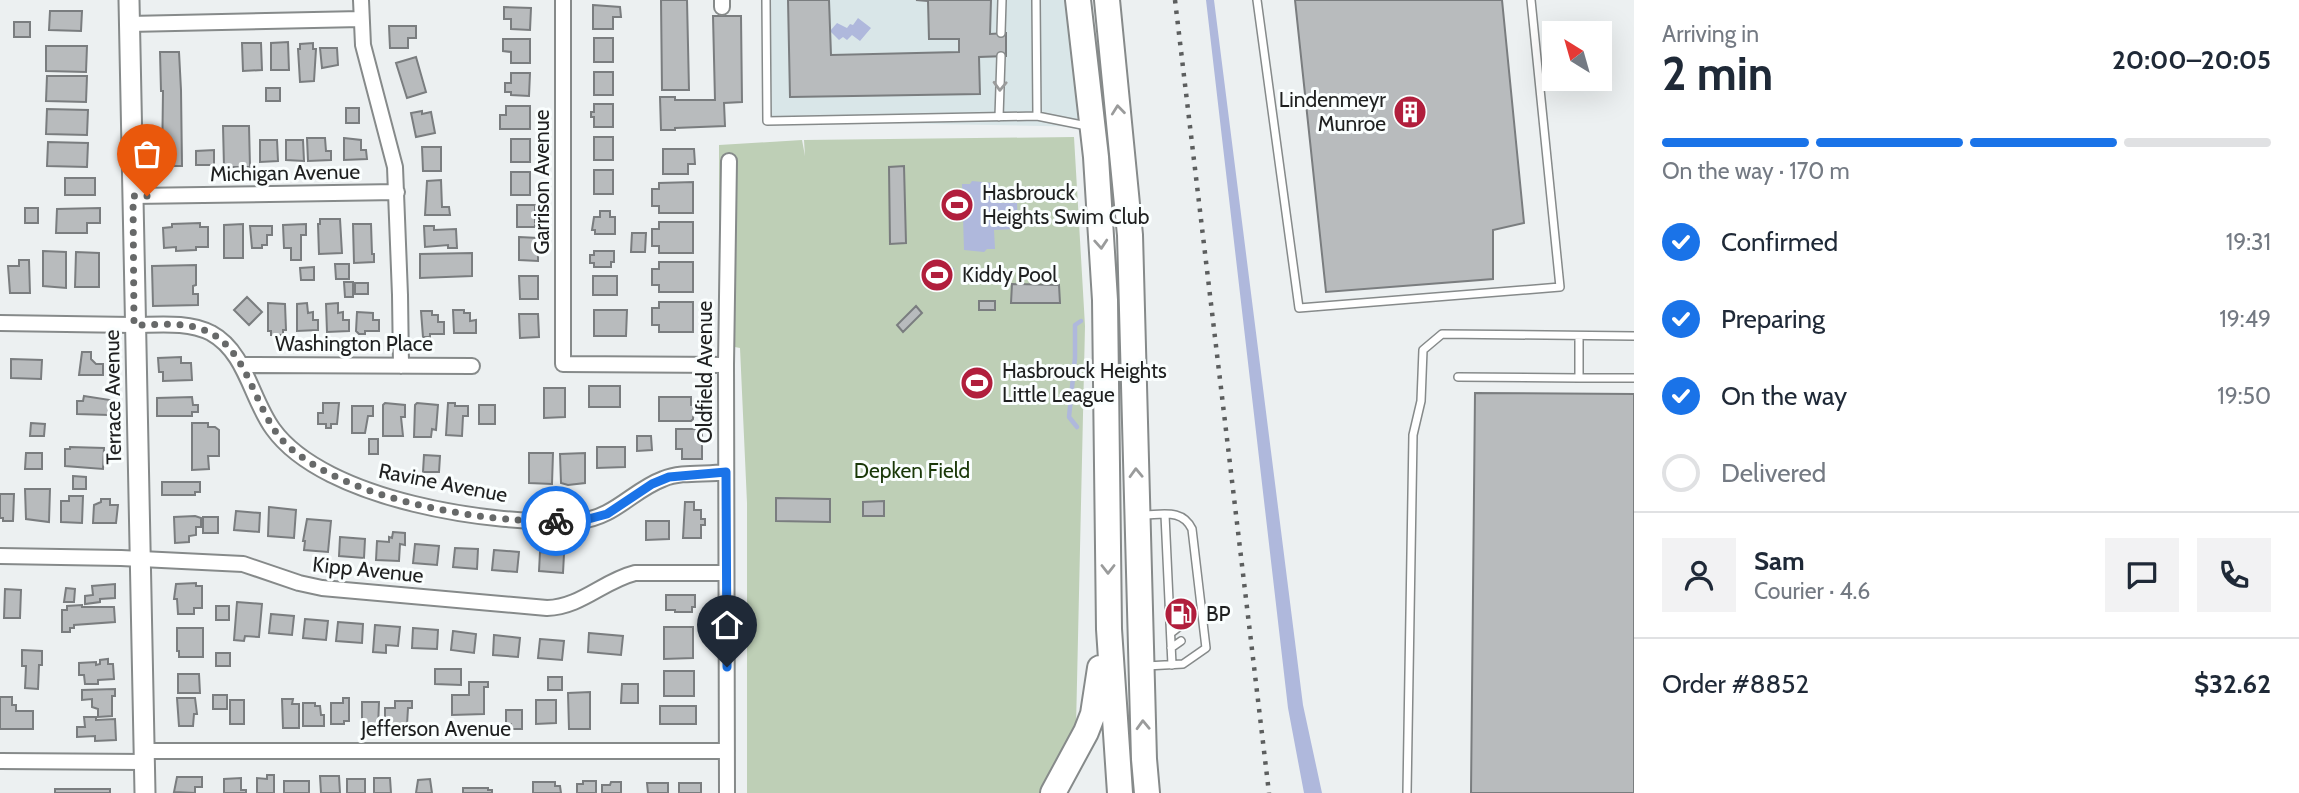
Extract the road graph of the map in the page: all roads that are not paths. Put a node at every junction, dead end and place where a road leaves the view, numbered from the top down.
1 (129, 0) edge
2 (361, 0) edge
3 (563, 0) edge
4 (766, 0) edge
5 (1002, 0) edge
6 (1036, 0) edge
7 (1078, 0) edge
8 (1107, 0) edge
9 (1257, 0) edge
10 (1531, 0) edge
11 (361, 19) junction
12 (129, 24) junction
13 (1001, 33) dead end
14 (1001, 56) dead end
15 (1037, 116) junction
16 (999, 117) junction
17 (1093, 127) junction
18 (729, 160) dead end
19 (397, 192) junction
20 (133, 196) junction
21 (0, 323) edge
22 (134, 325) junction
23 (1579, 336) junction
24 (1634, 336) edge
25 (241, 365) junction
26 (726, 365) junction
27 (401, 366) junction
28 (472, 366) dead end
29 (1458, 377) dead end
30 (1634, 378) edge
31 (1579, 379) junction
32 (726, 472) junction
33 (1137, 515) junction
34 (1165, 515) junction
35 (0, 556) edge
36 (140, 559) junction
37 (726, 573) junction
38 (1176, 579) dead end
39 (1168, 584) junction
40 (1177, 596) dead end
41 (1169, 602) junction
42 (1203, 625) junction
43 (1180, 626) dead end
44 (1109, 629) junction
45 (1195, 631) dead end
46 (1171, 633) junction
47 (1181, 640) dead end
48 (1171, 648) junction
49 (1172, 665) junction
50 (1142, 666) junction
51 (727, 751) junction
52 (144, 756) junction
53 (0, 761) edge
54 (145, 793) edge
55 (727, 793) edge
56 (1053, 793) edge
57 (1120, 793) edge
58 (1147, 793) edge
59 (1407, 793) edge

1 - 12 main road, Terrace Avenue
2 - 11 street
3 - 26 street, Garrison Avenue
4 - 16 lane
5 - 13 lane
6 - 15 lane
7 - 17 highway
33 -> 8 highway
9 - 10 lane
11 - 12 street
11 - 19 street
12 - 20 main road, Terrace Avenue
14 -> 16 lane
15 - 16 lane
15 - 17 lane
17 -> 44 highway
18 - 26 street, Oldfield Avenue
19 - 20 street, Michigan Avenue
19 - 27 street
20 - 22 main road, Terrace Avenue
21 - 22 street
22 - 25 street
22 - 36 main road, Terrace Avenue
23 - 24 lane
23 - 31 lane
23 - 59 lane
25 - 27 street, Washington Place
25 - 32 street, Ravine Avenue
26 - 32 street, Oldfield Avenue
27 - 28 street, Washington Place
29 - 31 lane
30 - 31 lane
32 - 37 street, Oldfield Avenue
33 - 34 lane
33 - 50 highway
34 - 39 lane
34 - 42 lane
35 - 36 street, Kipp Avenue
36 - 37 street, Kipp Avenue
36 - 52 main road, Terrace Avenue
37 - 51 street, Oldfield Avenue
38 - 39 lane
39 - 41 lane
40 - 41 lane
41 - 46 lane
42 - 45 lane
42 - 49 lane
43 - 46 lane
44 - 56 highway
44 - 57 highway
46 - 48 lane
47 - 48 lane
48 - 49 lane
49 - 50 lane
58 -> 50 highway
51 - 52 street, Jefferson Avenue
51 - 55 street, Oldfield Avenue
52 - 53 street, Jefferson Avenue
52 - 54 main road, Terrace Avenue

